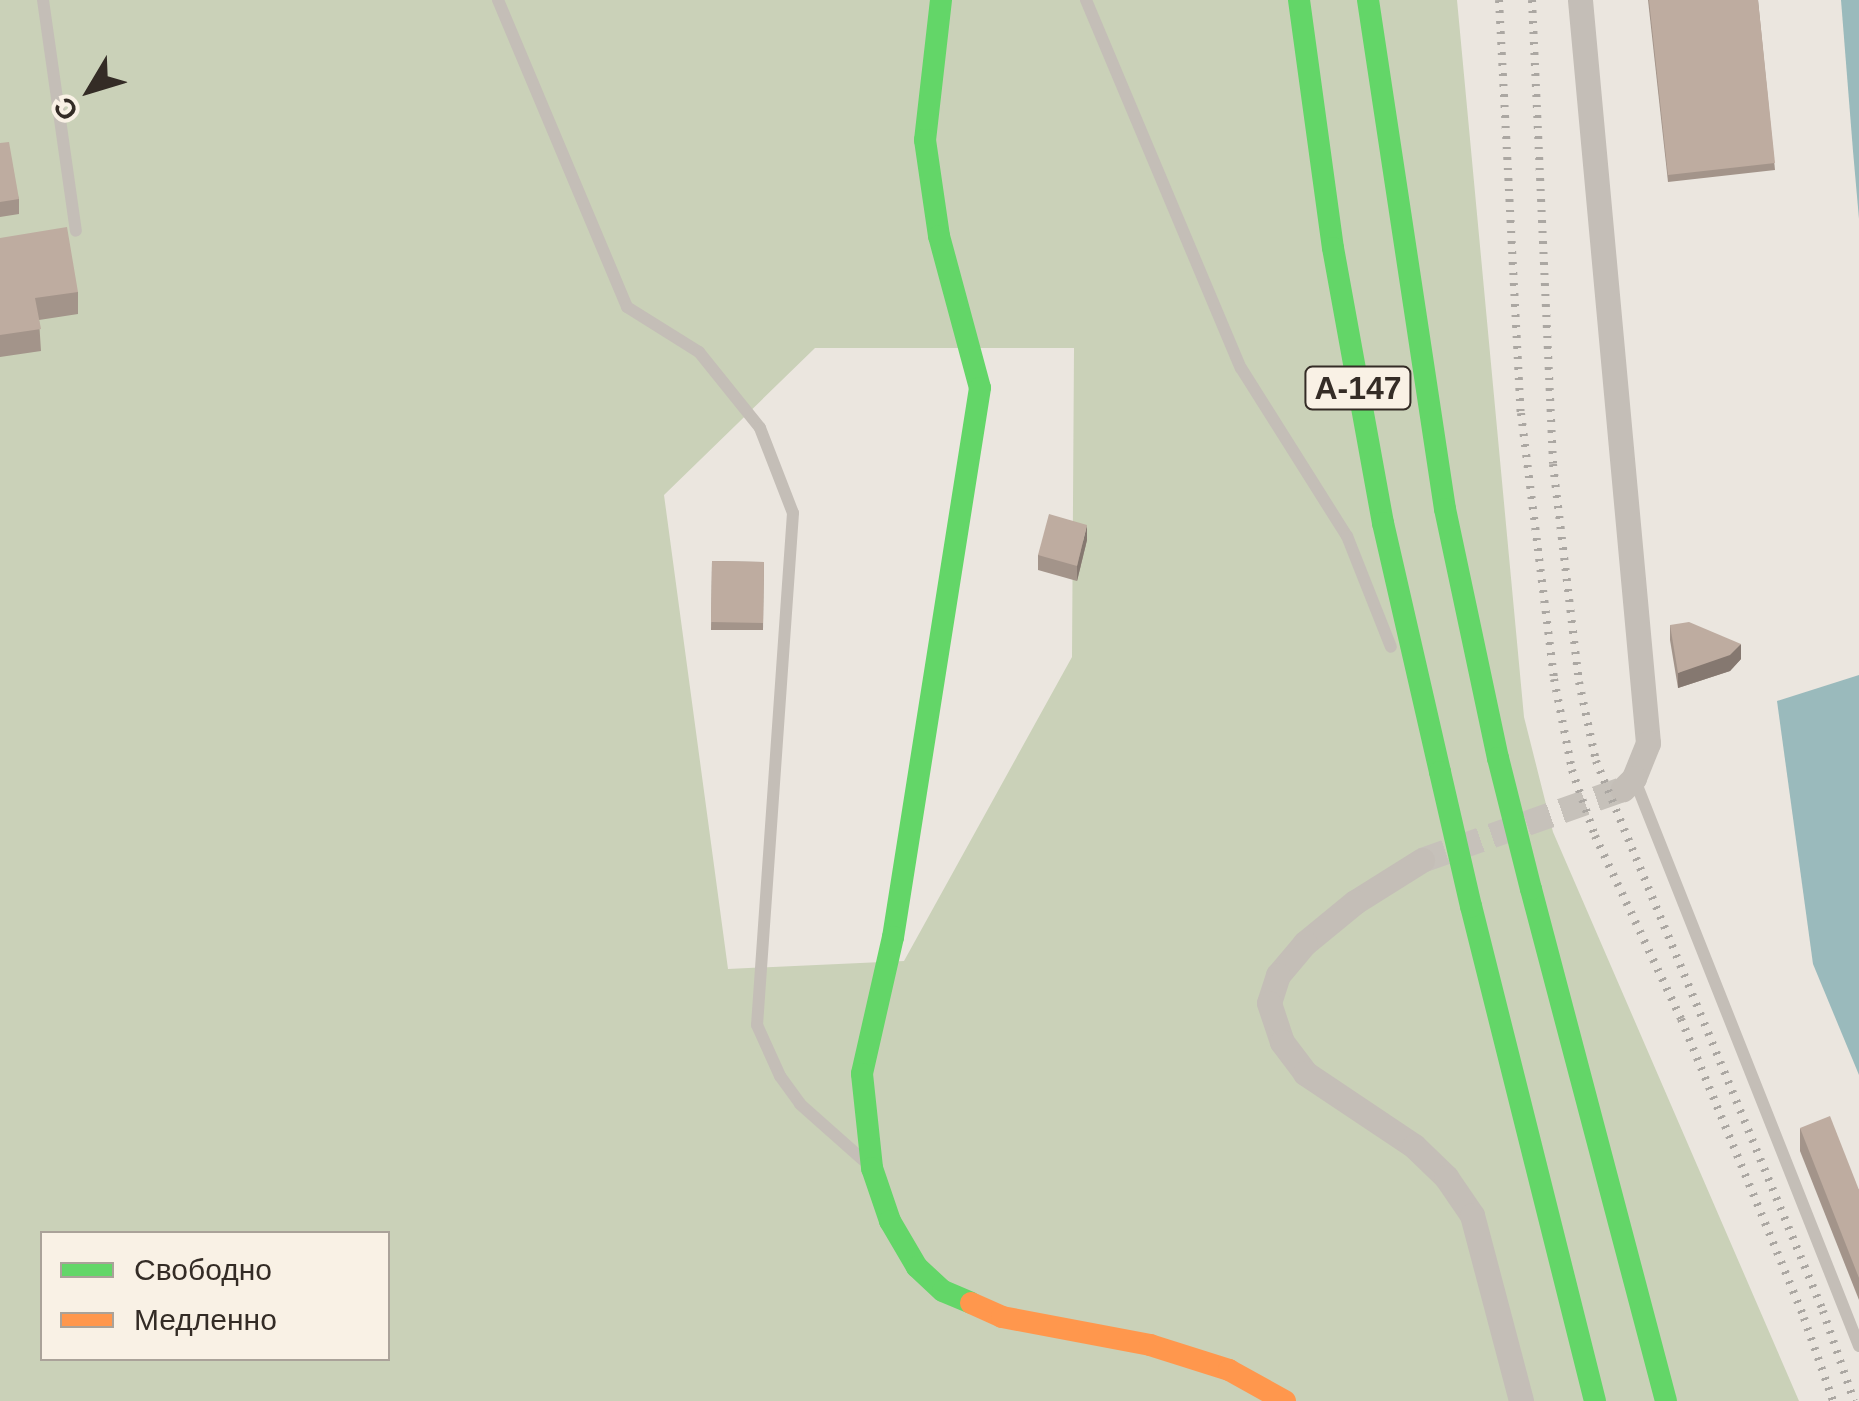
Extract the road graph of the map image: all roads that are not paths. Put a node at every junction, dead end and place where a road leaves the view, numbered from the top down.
1 (43, 0) edge
2 (498, 0) edge
3 (940, 0) edge
4 (1086, 0) edge
5 (1300, 0) edge
6 (1368, 0) edge
7 (1580, 0) edge
8 (76, 230) dead end
9 (1397, 663) dead end
10 (1404, 681) dead end
11 (1440, 772) junction
12 (1628, 784) joint
13 (1422, 860) tunnel mouth
14 (872, 1168) junction
15 (1859, 1346) edge
16 (1285, 1401) edge
17 (1521, 1401) edge
18 (1595, 1401) edge
19 (1666, 1401) edge

1 - 8 lane
2 - 14 lane
3 - 14 main road
4 - 9 lane
5 - 11 main road, А-147
6 - 19 main road, А-147, bridge
7 - 12 street
10 - 11 lane
11 - 18 main road, А-147, bridge
12 - 15 lane
13 - 17 street
14 - 16 main road

